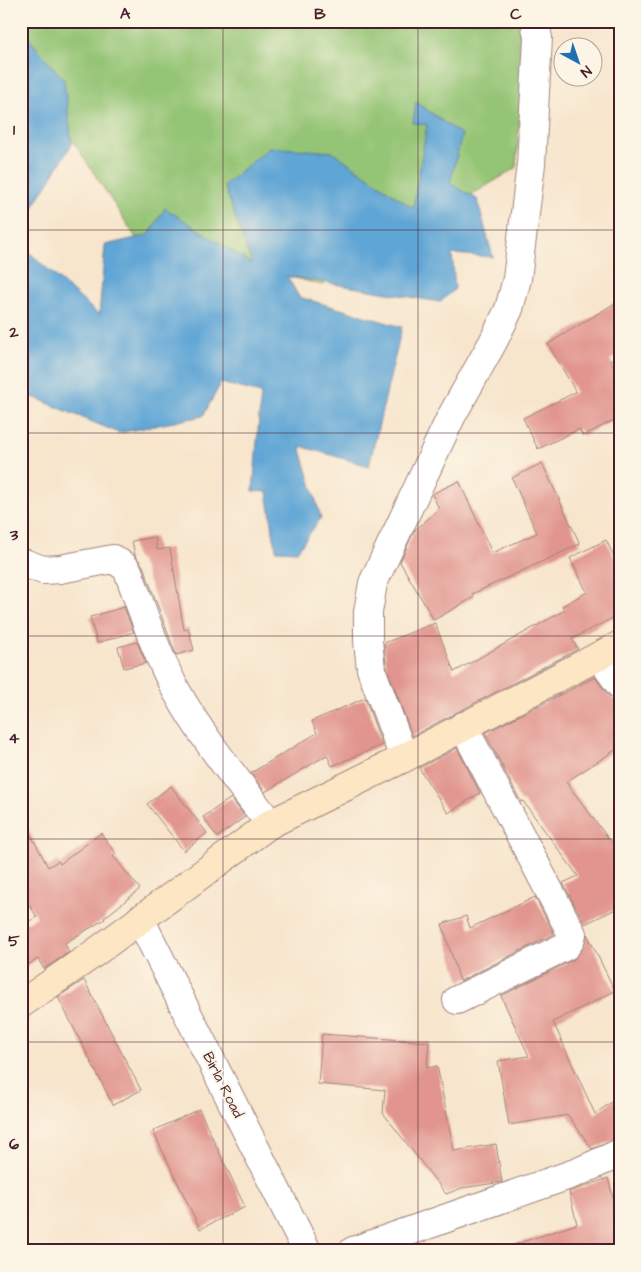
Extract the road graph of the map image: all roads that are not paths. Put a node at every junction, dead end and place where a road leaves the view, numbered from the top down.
1 (535, 21) edge
2 (21, 562) edge
3 (609, 650) edge
4 (620, 685) edge
5 (463, 726) junction
6 (404, 758) junction
7 (270, 824) junction
8 (140, 919) junction
9 (457, 1000) dead end
10 (21, 1004) edge
11 (620, 1153) edge
12 (307, 1251) edge
13 (353, 1251) edge

1 - 6 street
2 - 7 street
3 - 4 street
3 - 5 main road
5 - 6 main road
5 - 9 street
6 - 7 main road
7 - 8 main road
8 - 10 main road
8 - 12 street, Birla Road
11 - 13 street

